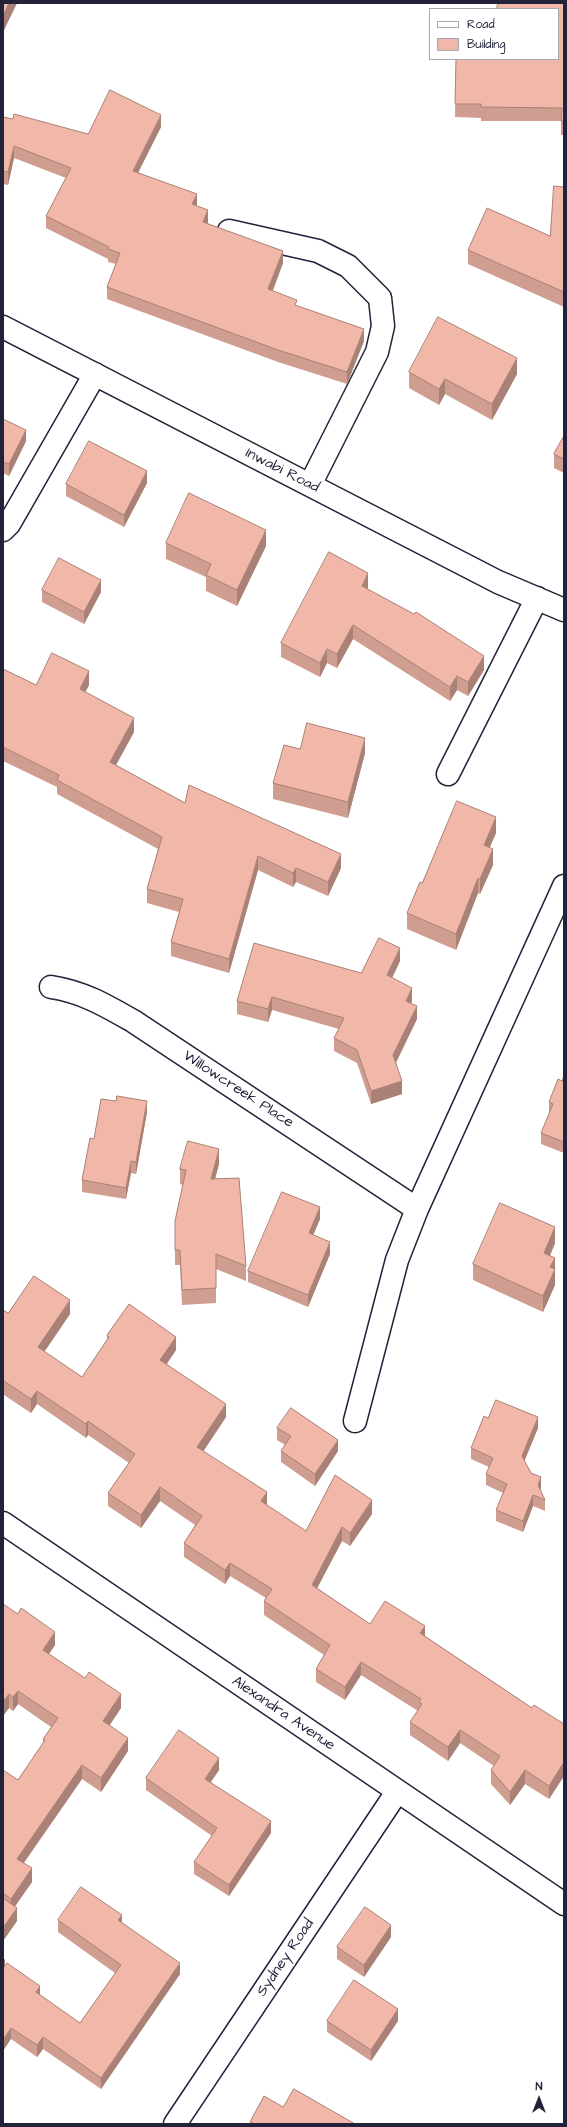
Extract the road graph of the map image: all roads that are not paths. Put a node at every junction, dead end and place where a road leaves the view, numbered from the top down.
1 (229, 231) edge
2 (3, 327) edge
3 (95, 374) junction
4 (310, 485) junction
5 (3, 530) edge
6 (537, 598) junction
7 (564, 610) edge
8 (448, 774) dead end
9 (564, 886) edge
10 (51, 987) dead end
11 (417, 1209) junction
12 (355, 1421) dead end
13 (3, 1523) edge
14 (397, 1792) junction
15 (564, 1904) edge
16 (175, 2124) edge

1 - 4 street
2 - 3 street, Inwabi Road
3 - 4 street, Inwabi Road
3 - 5 street
4 - 6 street, Inwabi Road
6 - 7 street, Inwabi Road
6 - 8 street
9 - 11 street
10 - 11 street, Willowcreek Place
11 - 12 street
13 - 14 street, Alexandra Avenue
14 - 15 street, Alexandra Avenue
14 - 16 street, Sydney Road

